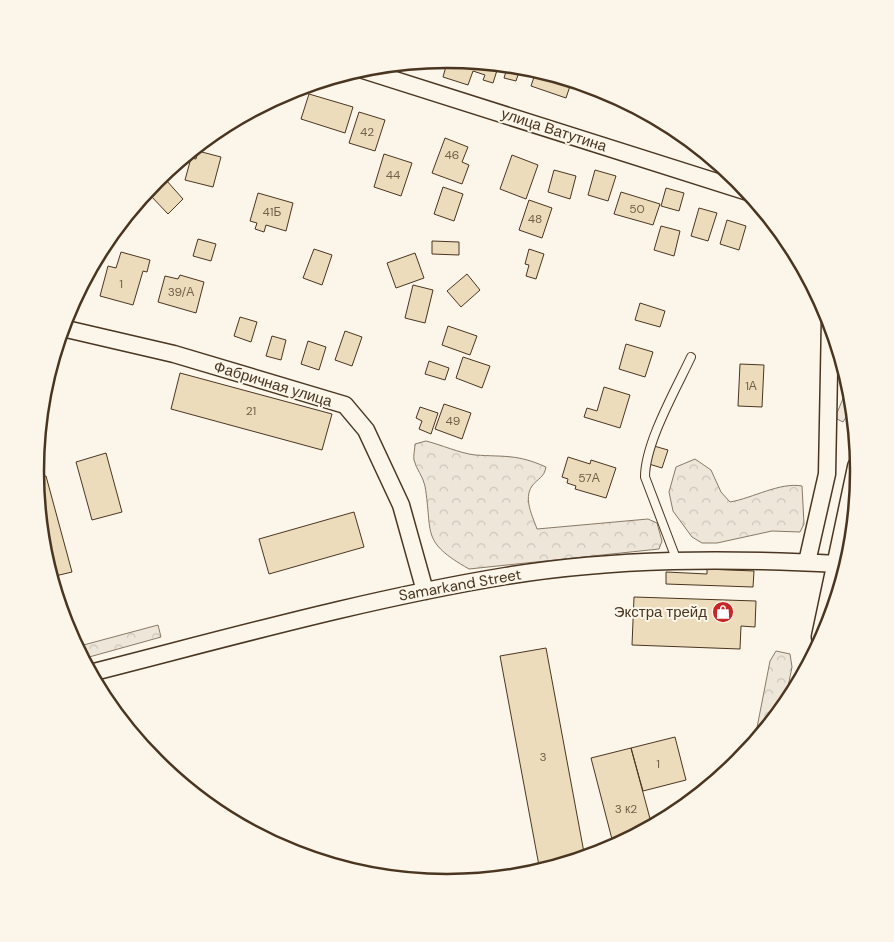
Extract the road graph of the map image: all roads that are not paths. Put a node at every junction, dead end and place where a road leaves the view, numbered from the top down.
1 (375, 74) edge
2 (733, 187) edge
3 (69, 330) edge
4 (830, 343) edge
5 (691, 357) dead end
6 (847, 518) edge
7 (843, 551) edge
8 (838, 560) junction
9 (677, 561) junction
10 (807, 562) junction
11 (834, 586) edge
12 (425, 590) junction
13 (97, 670) edge

1 - 2 street, улица Ватутина
3 - 12 street, Фабричная улица
4 - 10 street
5 - 9 lane
6 - 8 main road
7 - 8 main road
8 - 10 street, Samarkand Street
8 - 11 main road
9 - 10 street, Samarkand Street
9 - 12 street, Samarkand Street
12 - 13 street, Samarkand Street

